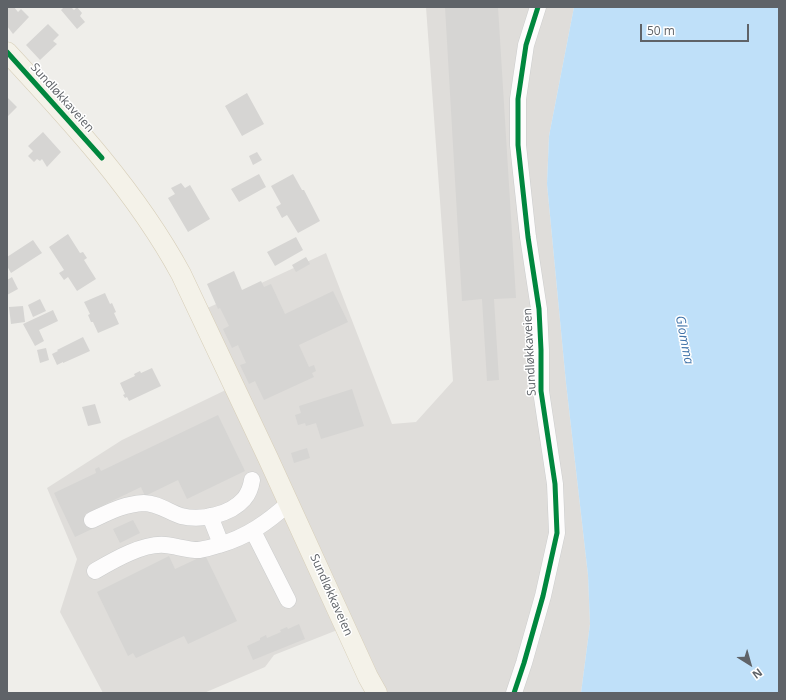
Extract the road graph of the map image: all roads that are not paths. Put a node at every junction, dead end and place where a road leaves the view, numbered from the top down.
1 (538, 7) edge
2 (7, 52) edge
3 (252, 480) dead end
4 (289, 503) junction
5 (210, 516) junction
6 (92, 520) dead end
7 (253, 531) junction
8 (221, 544) junction
9 (95, 571) dead end
10 (288, 600) dead end
11 (377, 693) edge
12 (514, 693) edge

1 - 12 street, Sundløkkaveien
2 - 4 main road, Sundløkkaveien
3 - 5 street
4 - 7 street
4 - 11 main road, Sundløkkaveien
5 - 6 street
5 - 8 street
7 - 8 street
7 - 10 street
8 - 9 street

